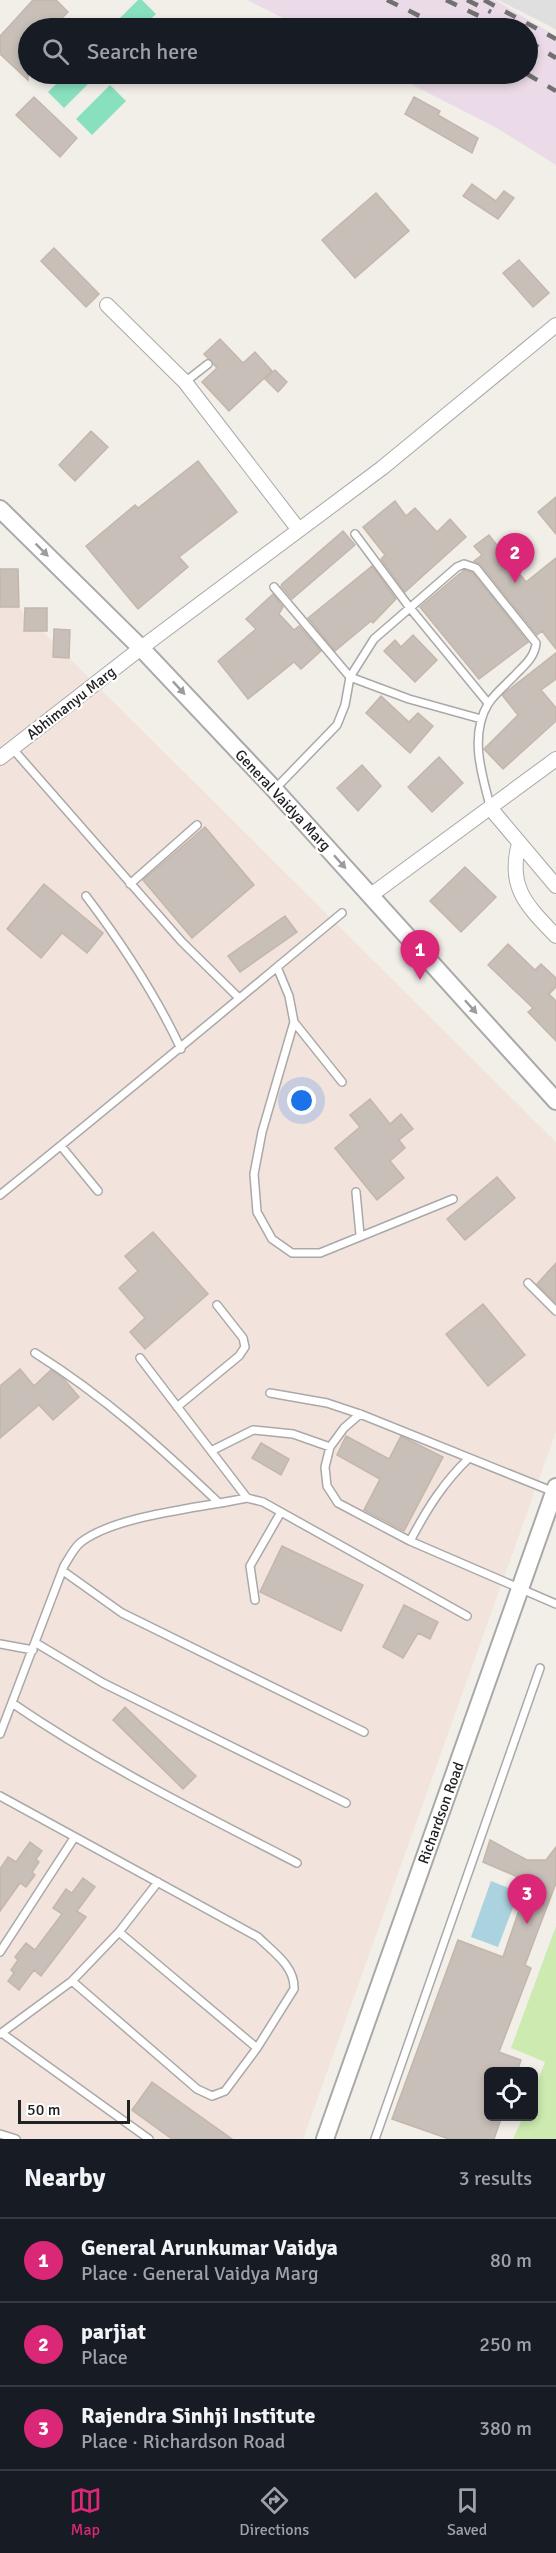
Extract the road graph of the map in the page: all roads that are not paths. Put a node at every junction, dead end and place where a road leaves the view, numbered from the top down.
1 (107, 304) dead end
2 (556, 325) edge
3 (208, 364) dead end
4 (185, 382) junction
5 (0, 509) edge
6 (299, 530) junction
7 (355, 534) dead end
8 (274, 587) dead end
9 (410, 608) junction
10 (141, 648) junction
11 (350, 677) junction
12 (488, 703) junction
13 (481, 719) junction
14 (12, 748) junction
15 (0, 758) edge
16 (556, 759) edge
17 (274, 789) junction
18 (491, 808) junction
19 (197, 825) dead end
20 (519, 844) junction
21 (554, 880) edge
22 (130, 884) junction
23 (371, 895) junction
24 (86, 896) dead end
25 (342, 913) dead end
26 (556, 936) edge
27 (277, 967) junction
28 (238, 997) junction
29 (294, 1022) junction
30 (181, 1049) junction
31 (342, 1082) dead end
32 (556, 1101) edge
33 (61, 1146) junction
34 (98, 1191) dead end
35 (356, 1192) dead end
36 (0, 1195) edge
37 (453, 1199) dead end
38 (360, 1235) junction
39 (528, 1283) dead end
40 (217, 1305) dead end
41 (556, 1311) edge
42 (35, 1353) dead end
43 (140, 1358) dead end
44 (270, 1393) dead end
45 (177, 1407) junction
46 (360, 1414) junction
47 (330, 1447) junction
48 (211, 1451) junction
49 (469, 1458) junction
50 (555, 1489) edge
51 (247, 1498) junction
52 (219, 1503) junction
53 (281, 1512) junction
54 (410, 1541) junction
55 (63, 1571) junction
56 (520, 1588) junction
57 (255, 1600) dead end
58 (556, 1604) edge
59 (467, 1616) dead end
60 (0, 1644) edge
61 (34, 1646) junction
62 (540, 1668) dead end
63 (12, 1703) junction
64 (364, 1732) dead end
65 (0, 1734) edge
66 (0, 1796) edge
67 (346, 1803) dead end
68 (74, 1838) junction
69 (297, 1863) dead end
70 (158, 1882) junction
71 (119, 1932) junction
72 (0, 1952) edge
73 (72, 1981) junction
74 (2, 2034) edge
75 (257, 2048) junction
76 (0, 2134) edge
77 (16, 2139) edge
78 (149, 2139) edge
79 (325, 2139) edge
80 (375, 2139) edge

1 - 4 street
2 - 6 street, Abhimanyu Marg
3 - 4 lane
4 - 6 street
5 -> 10 street, General Vaidya Marg
6 - 10 street, Abhimanyu Marg
7 - 9 lane
8 - 11 lane
9 - 11 lane
9 - 12 lane
9 - 12 lane
10 - 14 street, Abhimanyu Marg
10 -> 17 street, General Vaidya Marg
11 - 13 lane
11 - 17 lane
12 - 13 lane
13 - 18 lane
14 - 15 street, Abhimanyu Marg
14 - 22 lane
16 - 18 street
17 -> 23 street, General Vaidya Marg
18 - 20 street
18 - 23 street
19 - 22 lane
20 - 21 street
20 - 26 street
22 - 28 lane
23 -> 32 street, General Vaidya Marg
24 - 30 lane
25 - 27 lane
27 - 28 lane
27 - 29 lane
28 - 30 lane
29 - 31 lane
29 - 38 lane
30 - 33 lane
33 - 34 lane
33 - 36 lane
35 - 38 lane
37 - 38 lane
39 - 41 lane
40 - 45 lane
42 - 52 lane
43 - 45 lane
44 - 46 lane
45 - 48 lane
46 - 47 lane
46 - 49 lane
47 - 48 lane
47 - 54 lane
48 - 51 lane
49 - 50 lane
49 - 54 lane
50 - 56 street, Richardson Road
51 - 52 lane
51 - 53 lane
52 - 55 lane
53 - 57 lane
53 - 59 lane
54 - 56 lane
55 - 61 lane
55 - 64 lane
56 - 58 lane
56 - 79 street, Richardson Road
60 - 61 lane
61 - 63 lane
61 - 67 lane
62 - 80 lane
63 - 65 lane
63 - 69 lane
66 - 68 lane
68 - 70 lane
68 - 72 lane
70 - 71 lane
70 - 75 lane
71 - 73 lane
71 - 75 lane
73 - 74 lane
73 - 75 lane
74 - 78 lane
76 - 77 lane

